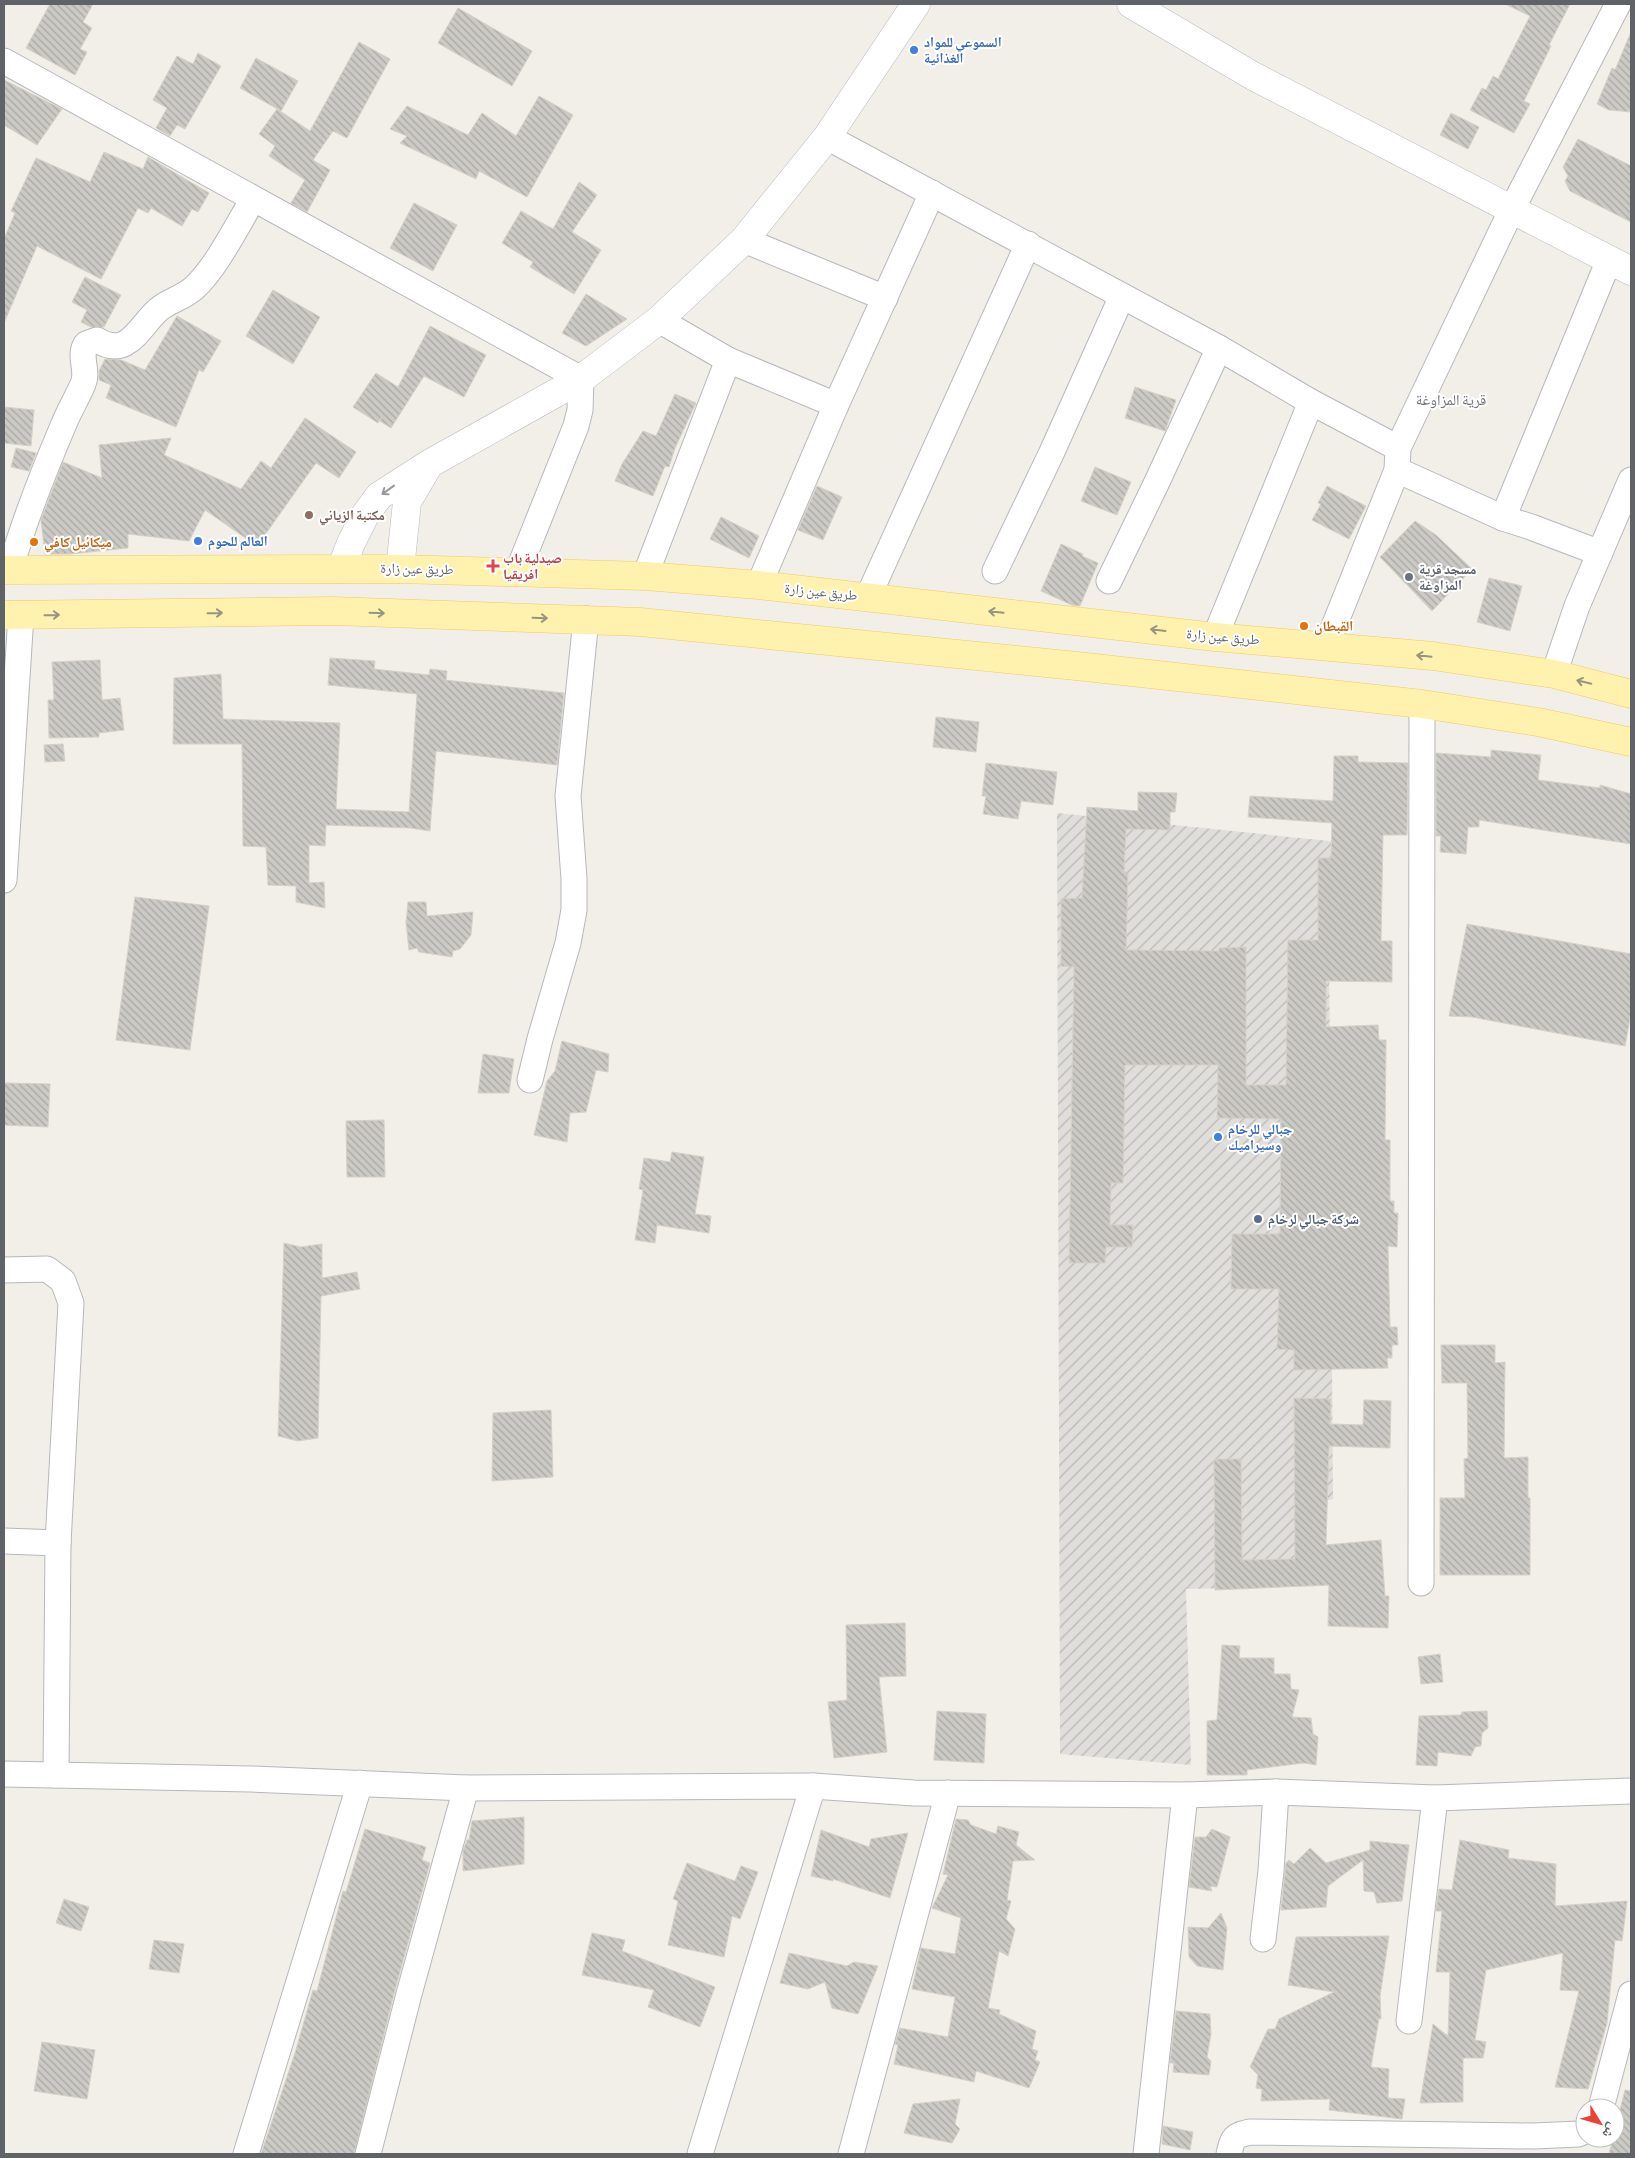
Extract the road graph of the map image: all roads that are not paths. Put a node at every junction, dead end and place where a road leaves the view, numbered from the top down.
1 (916, 4) edge
2 (1131, 4) edge
3 (1618, 4) edge
4 (4, 61) edge
5 (827, 137) junction
6 (932, 193) junction
7 (252, 199) junction
8 (1511, 211) junction
9 (744, 240) junction
10 (1028, 244) junction
11 (1620, 266) edge
12 (1122, 296) junction
13 (885, 298) junction
14 (659, 320) junction
15 (1219, 348) junction
16 (728, 360) junction
17 (581, 379) junction
18 (1311, 402) junction
19 (836, 405) junction
20 (1398, 459) junction
21 (430, 464) junction
22 (1631, 480) edge
23 (1503, 518) junction
24 (1600, 553) junction
25 (342, 569) junction
26 (400, 569) junction
27 (7, 570) edge
28 (518, 571) junction
29 (995, 571) dead end
30 (645, 576) junction
31 (1109, 581) dead end
32 (759, 585) junction
33 (868, 597) junction
34 (13, 615) edge
35 (586, 619) junction
36 (1215, 637) junction
37 (1326, 646) junction
38 (1554, 674) junction
39 (1631, 694) edge
40 (1422, 704) junction
41 (1631, 742) edge
42 (4, 880) edge
43 (530, 1080) dead end
44 (4, 1270) edge
45 (4, 1541) edge
46 (58, 1543) junction
47 (1421, 1583) dead end
48 (4, 1774) edge
49 (56, 1775) junction
50 (360, 1784) junction
51 (814, 1786) junction
52 (466, 1788) junction
53 (1631, 1791) edge
54 (1276, 1792) junction
55 (948, 1793) junction
56 (1185, 1795) junction
57 (1435, 1798) junction
58 (1263, 1938) dead end
59 (1631, 1994) edge
60 (1409, 2021) dead end
61 (1604, 2098) edge
62 (1575, 2140) edge
63 (246, 2154) edge
64 (368, 2154) edge
65 (700, 2154) edge
66 (851, 2154) edge
67 (1146, 2154) edge
68 (1229, 2154) edge

1 - 5 street
2 - 8 street
3 - 8 street
4 - 7 street
5 - 6 street
5 - 9 street
6 - 10 street
6 - 13 street
7 - 17 street
7 - 27 street
8 - 11 street
8 - 20 street
9 - 13 street
9 - 14 street
10 - 12 street
10 - 33 street
11 - 23 street
12 - 15 street
12 - 29 street
13 - 19 street
14 - 16 street
14 - 17 street
15 - 18 street
15 - 31 street
16 - 19 street
16 - 30 street
17 - 21 street
17 - 28 street
18 - 20 street
18 - 36 street
19 - 32 street
20 - 23 street
20 - 37 street
21 -> 25 street
21 - 26 street
22 - 24 street
23 - 24 street
24 - 38 street
25 - 26 main road, طريق عين زارة
25 - 27 main road, طريق عين زارة
26 - 28 main road, طريق عين زارة
28 - 30 main road, طريق عين زارة
30 - 32 main road, طريق عين زارة
32 - 33 main road, طريق عين زارة
36 -> 33 main road, طريق عين زارة
34 -> 35 main road
34 - 42 street
35 - 40 main road
35 - 43 street
36 - 37 main road, طريق عين زارة
38 -> 37 main road, طريق عين زارة
39 -> 38 main road, طريق عين زارة
40 - 41 main road
40 - 47 street
44 - 46 street
45 - 46 street
46 - 49 street
48 - 49 street
49 - 50 street
50 - 52 street
50 - 63 street
51 - 52 street
51 - 55 street
51 - 65 street
52 - 64 street
53 - 57 street
54 - 56 street
54 - 57 street
54 - 58 street
55 - 56 street
55 - 66 street
56 - 67 street
57 - 60 street
59 - 61 street
62 - 68 street

